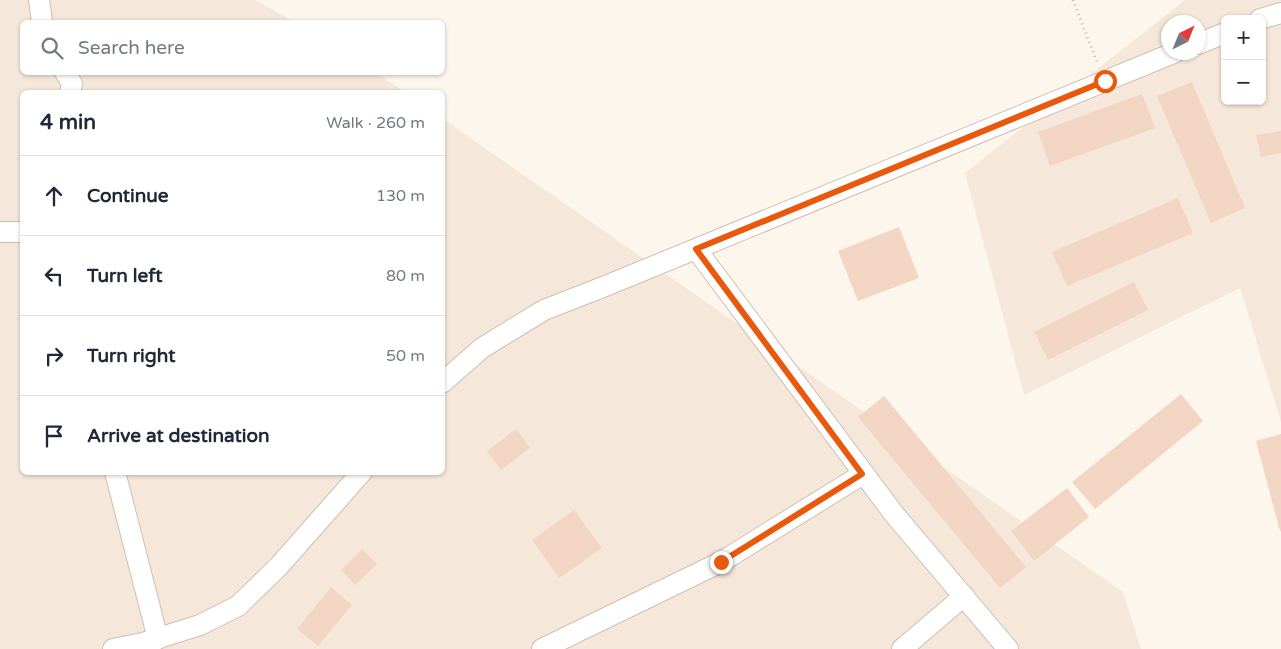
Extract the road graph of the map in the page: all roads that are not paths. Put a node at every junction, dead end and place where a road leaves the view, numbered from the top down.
1 (38, 0) edge
2 (1281, 13) edge
3 (1266, 17) edge
4 (42, 20) edge
5 (1221, 35) edge
6 (1206, 41) edge
7 (1161, 58) edge
8 (67, 75) edge
9 (70, 90) edge
10 (0, 232) edge
11 (20, 232) edge
12 (696, 249) junction
13 (445, 380) edge
14 (862, 474) junction
15 (116, 475) edge
16 (359, 475) edge
17 (964, 596) junction
18 (158, 639) junction
19 (113, 649) edge
20 (542, 649) edge
21 (902, 649) edge
22 (1008, 649) edge

1 - 4 street
2 - 3 street
5 - 6 street
7 - 12 street
8 - 9 street
10 - 11 street
12 - 13 street
12 - 14 street
14 - 17 street
14 - 20 street
15 - 18 street
16 - 18 street
17 - 21 street
17 - 22 street
18 - 19 street

